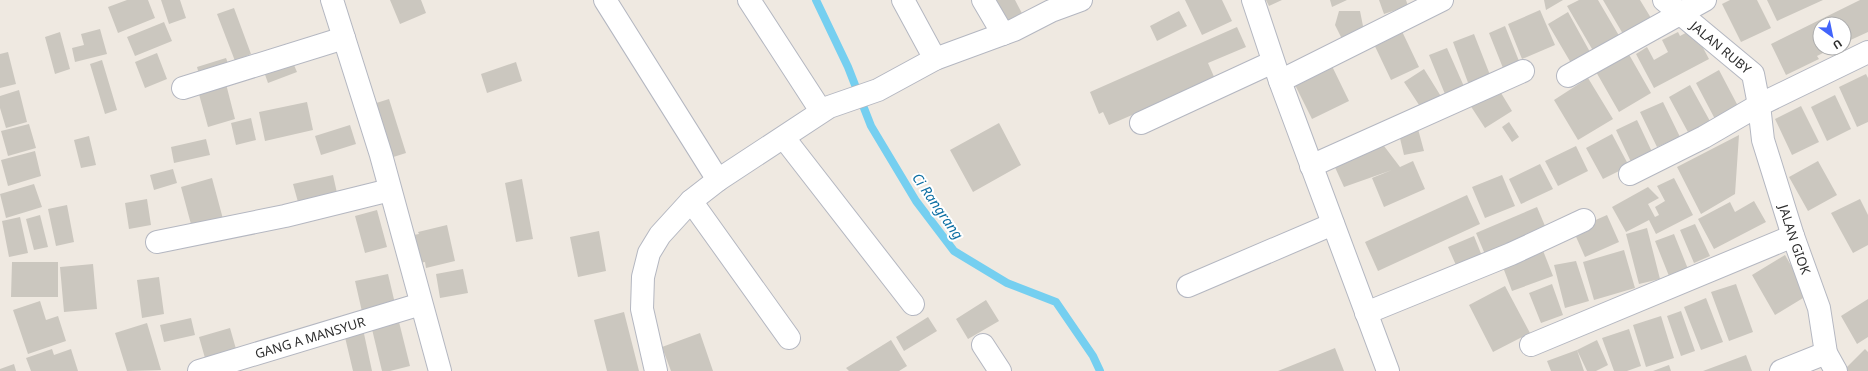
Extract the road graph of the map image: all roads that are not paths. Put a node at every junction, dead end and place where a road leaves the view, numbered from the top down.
1 (332, 0) edge
2 (605, 0) edge
3 (749, 0) edge
4 (903, 0) edge
5 (983, 0) edge
6 (1081, 0) edge
7 (1253, 0) edge
8 (1442, 0) edge
9 (1705, 0) edge
10 (1672, 7) edge
11 (1003, 34) junction
12 (344, 38) junction
13 (1868, 52) edge
14 (935, 59) junction
15 (1523, 71) dead end
16 (1277, 72) junction
17 (1568, 76) dead end
18 (183, 88) dead end
19 (1759, 105) junction
20 (821, 111) junction
21 (1141, 123) dead end
22 (784, 138) junction
23 (1311, 166) junction
24 (1630, 174) dead end
25 (718, 180) junction
26 (390, 190) junction
27 (686, 206) junction
28 (1584, 220) dead end
29 (1333, 224) junction
30 (1793, 236) junction
31 (157, 242) dead end
32 (1188, 286) dead end
33 (421, 304) junction
34 (913, 304) dead end
35 (1366, 313) junction
36 (789, 338) dead end
37 (983, 344) dead end
38 (1531, 345) dead end
39 (1831, 362) edge
40 (199, 371) edge
41 (440, 371) edge
42 (656, 371) edge
43 (1000, 371) edge
44 (1388, 371) edge
45 (1781, 371) edge

1 - 12 street
2 - 25 street
3 - 20 street
4 - 14 street
5 - 11 street
6 - 11 street
7 - 16 street
8 - 16 street
9 - 10 street
10 - 17 street
10 - 19 street, JALAN RUBY
11 - 14 street
12 - 18 street
12 - 26 street
13 - 19 street
14 - 20 street
15 - 23 street
16 - 21 street
16 - 23 street
19 - 24 street
19 - 30 street, JALAN GIOK
20 - 22 street
22 - 25 street
22 - 34 street
23 - 29 street
25 - 27 street
26 - 31 street
26 - 33 street
27 - 36 street
27 - 42 street
28 - 35 street
29 - 32 street
29 - 35 street
30 - 38 street
30 - 39 street, JALAN GIOK
33 - 40 street, GANG A MANSYUR
33 - 41 street
35 - 44 street
37 - 43 street
39 - 45 street

